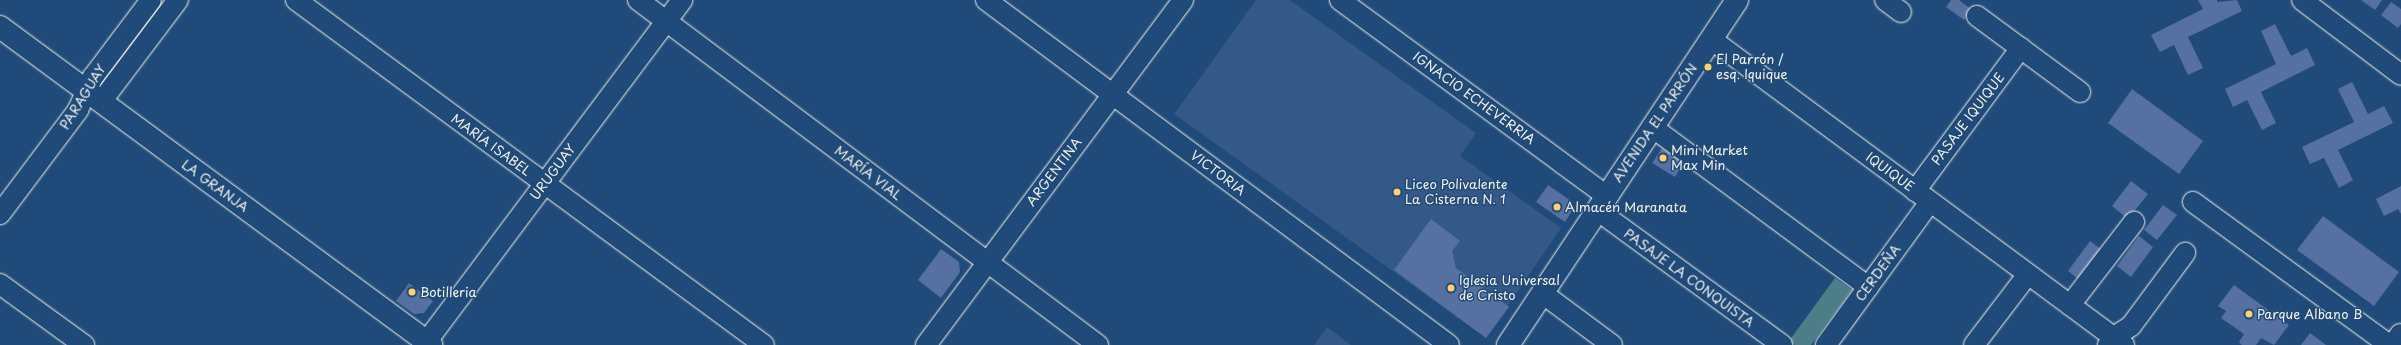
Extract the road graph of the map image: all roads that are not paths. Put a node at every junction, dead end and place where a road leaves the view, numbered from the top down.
1 (151, 0) edge
2 (178, 0) edge
3 (296, 0) edge
4 (638, 0) edge
5 (682, 0) edge
6 (986, 0) edge
7 (1183, 0) edge
8 (1340, 0) edge
9 (1737, 0) edge
10 (1885, 0) edge
11 (2302, 0) edge
12 (1901, 12) dead end
13 (1977, 16) dead end
14 (666, 21) junction
15 (0, 27) edge
16 (1710, 39) junction
17 (2021, 48) junction
18 (2401, 74) edge
19 (2080, 92) dead end
20 (1112, 94) junction
21 (94, 96) junction
22 (1652, 127) junction
23 (544, 184) junction
24 (1923, 196) junction
25 (2193, 202) dead end
26 (1602, 203) junction
27 (0, 214) edge
28 (2134, 222) dead end
29 (2185, 253) dead end
30 (987, 262) junction
31 (2028, 274) junction
32 (0, 284) edge
33 (1868, 287) junction
34 (1542, 294) junction
35 (2070, 305) junction
36 (2401, 335) edge
37 (2115, 342) edge
38 (427, 344) edge
39 (84, 345) edge
40 (764, 345) edge
41 (926, 345) edge
42 (1098, 345) edge
43 (1449, 345) edge
44 (1508, 345) edge
45 (1612, 345) edge
46 (1782, 345) edge
47 (1826, 345) edge
48 (1974, 345) edge
49 (2389, 345) edge
50 (2394, 345) edge

1 - 21 street, PARAGUAY
2 - 21 street, PARAGUAY
3 - 23 street, MARÍA ISABEL
4 - 14 street, MARÍA VIAL
5 - 14 street, URUGUAY
6 - 20 street, VICTORIA
7 - 20 street, ARGENTINA
8 - 26 street, IGNACIO ECHEVERRIA
9 - 16 main road, AVENIDA EL PARRÓN
10 - 12 street
11 - 18 street
13 - 17 street
14 - 23 street, URUGUAY
14 - 30 street, MARÍA VIAL
15 - 21 main road, LA GRANJA
16 - 22 main road, AVENIDA EL PARRÓN
16 - 24 street, IQUIQUE
17 - 19 street
17 - 24 street, PASAJE IQUIQUE
20 - 30 street, ARGENTINA
20 - 43 street, VICTORIA
21 - 27 street, PARAGUAY
21 - 38 main road, LA GRANJA
22 - 26 main road, AVENIDA EL PARRÓN
22 - 33 street
23 - 38 street, URUGUAY
23 - 40 street, MARÍA ISABEL
24 - 31 street, IQUIQUE
24 - 33 street, CERDEÑA
25 - 49 street
26 - 34 main road, AVENIDA EL PARRÓN
26 - 46 street, PASAJE LA CONQUISTA
28 - 35 street
29 - 37 street
30 - 41 street, ARGENTINA
30 - 42 street, MARÍA VIAL
31 - 35 street, IQUIQUE
31 - 48 street
32 - 39 street
33 - 47 street, CERDEÑA
34 - 44 main road, AVENIDA EL PARRÓN
34 - 45 street
35 - 37 street, IQUIQUE
36 - 50 main road

